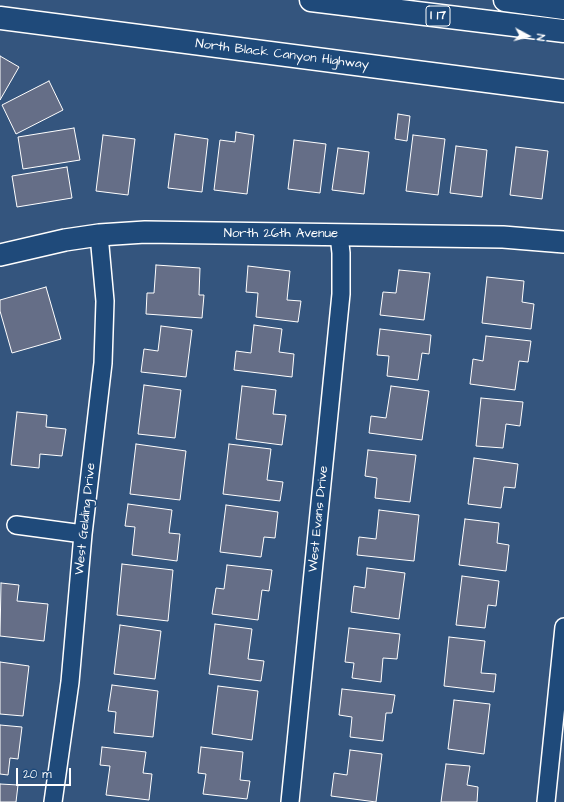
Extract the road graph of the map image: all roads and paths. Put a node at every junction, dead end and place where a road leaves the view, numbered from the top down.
1 (311, 0) edge
2 (505, 0) edge
3 (564, 8) edge
4 (0, 18) edge
5 (564, 31) edge
6 (564, 91) edge
7 (99, 235) junction
8 (338, 235) junction
9 (564, 242) edge
10 (0, 255) edge
11 (16, 525) dead end
12 (83, 534) junction
13 (564, 627) edge
14 (53, 802) edge
15 (290, 802) edge
16 (546, 802) edge

1 - 5 main road, I 17
2 - 3 main road
4 - 6 main road, North Black Canyon Highway
7 - 8 street, North 26th Avenue
7 - 10 street, North 26th Avenue
7 - 12 street, West Gelding Drive
8 - 9 street, North 26th Avenue
8 - 15 street, West Evans Drive
11 - 12 street
12 - 14 street, West Gelding Drive
13 - 16 street

